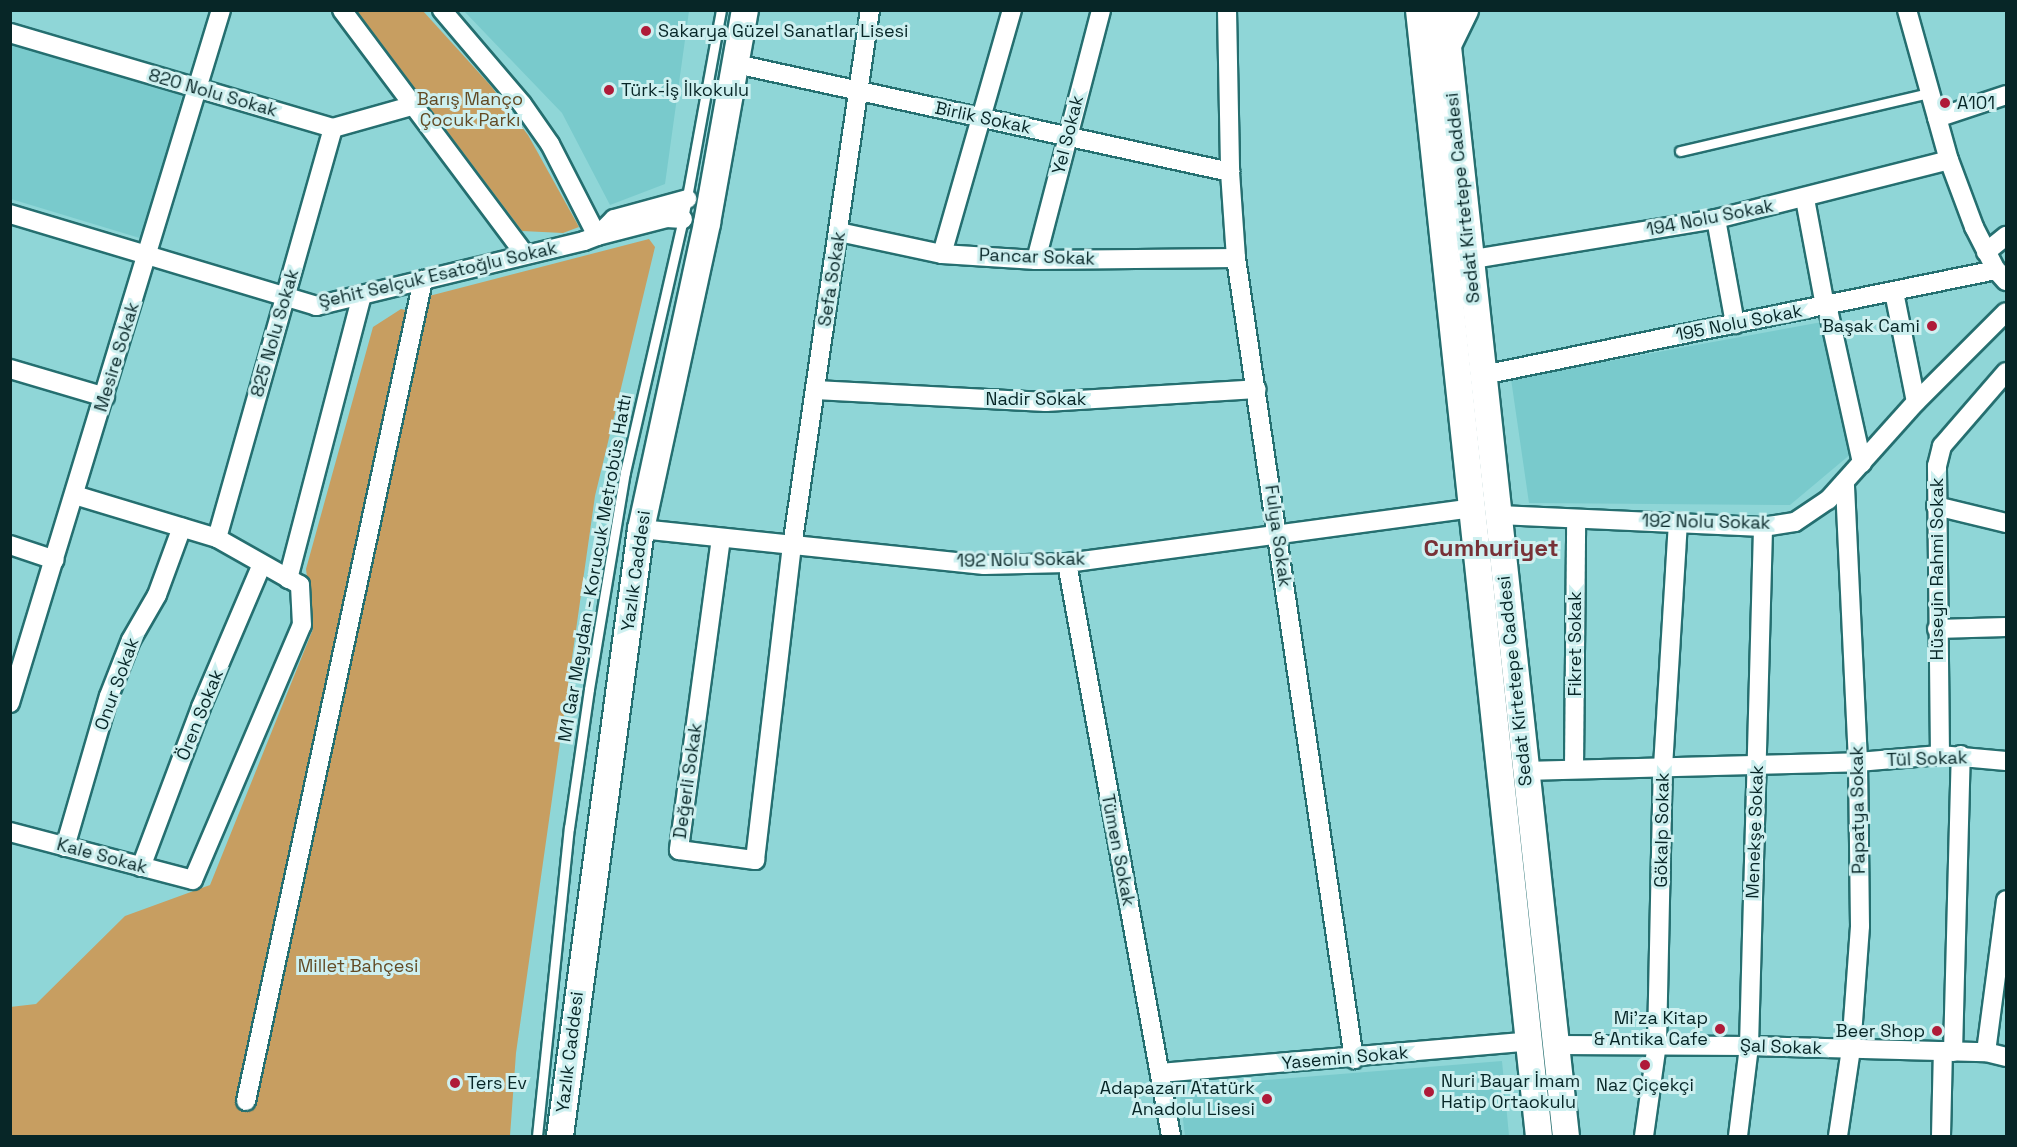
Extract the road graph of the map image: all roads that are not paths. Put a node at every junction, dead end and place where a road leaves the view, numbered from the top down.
1 (221, 10) edge
2 (342, 10) edge
3 (442, 10) edge
4 (722, 10) edge
5 (745, 10) edge
6 (870, 10) edge
7 (1012, 10) edge
8 (1101, 10) edge
9 (1227, 10) edge
10 (1419, 10) edge
11 (1444, 10) edge
12 (1465, 10) edge
13 (1907, 10) edge
14 (10, 33) edge
15 (1446, 48) junction
16 (736, 64) junction
17 (197, 88) junction
18 (860, 91) junction
19 (1930, 93) junction
20 (2007, 95) edge
21 (415, 105) junction
22 (982, 118) junction
23 (1937, 118) junction
24 (333, 128) junction
25 (1068, 137) junction
26 (1680, 151) dead end
27 (1949, 160) junction
28 (1230, 172) junction
29 (687, 199) junction
30 (1805, 199) junction
31 (10, 214) edge
32 (683, 219) junction
33 (1716, 219) junction
34 (839, 232) junction
35 (597, 236) junction
36 (2007, 236) edge
37 (1986, 252) junction
38 (524, 253) junction
39 (942, 254) junction
40 (147, 255) junction
41 (1236, 258) junction
42 (1036, 260) junction
43 (1468, 260) junction
44 (2001, 276) edge
45 (421, 288) junction
46 (1894, 292) junction
47 (362, 295) junction
48 (285, 296) junction
49 (1826, 305) junction
50 (2007, 312) edge
51 (1735, 324) junction
52 (10, 369) edge
53 (2007, 372) edge
54 (1483, 375) junction
55 (1257, 389) junction
56 (815, 390) junction
57 (105, 397) junction
58 (1916, 402) junction
59 (1862, 463) junction
60 (1845, 482) junction
61 (75, 495) junction
62 (1936, 506) junction
63 (1472, 508) junction
64 (1499, 515) junction
65 (1576, 520) junction
66 (2005, 520) edge
67 (1678, 522) junction
68 (1763, 527) junction
69 (182, 528) junction
70 (641, 529) junction
71 (1278, 532) junction
72 (217, 538) junction
73 (721, 538) junction
74 (10, 545) edge
75 (792, 547) junction
76 (55, 560) junction
77 (1067, 563) junction
78 (262, 564) junction
79 (288, 579) junction
80 (2007, 627) edge
81 (1937, 629) junction
82 (10, 703) edge
83 (1940, 755) junction
84 (1961, 755) junction
85 (2007, 761) edge
86 (1858, 762) junction
87 (1758, 764) junction
88 (1664, 767) junction
89 (1574, 769) junction
90 (1524, 771) junction
91 (10, 832) edge
92 (65, 847) junction
93 (141, 867) junction
94 (2007, 900) edge
95 (1543, 1043) junction
96 (1749, 1046) junction
97 (1851, 1049) junction
98 (1656, 1050) junction
99 (1948, 1051) junction
100 (1986, 1052) junction
101 (2007, 1057) edge
102 (1354, 1059) junction
103 (1160, 1073) junction
104 (246, 1101) dead end
105 (537, 1137) edge
106 (560, 1137) edge
107 (1170, 1137) edge
108 (1539, 1137) edge
109 (1566, 1137) edge
110 (1644, 1137) edge
111 (1738, 1137) edge
112 (1838, 1137) edge
113 (1941, 1137) edge

1 - 17 street, Mesire Sokak
2 - 21 street
3 - 35 street
4 - 29 lane, M1 Gar Meydan - Korucuk Metrobüs Hattı
5 - 16 main road, Yazlık Caddesi
6 - 18 street, Sefa Sokak
7 - 22 street
8 - 25 street, Yel Sokak
9 - 28 street, Fulya Sokak
10 - 63 main road, Sedat Kirtetepe Caddesi
11 - 15 main road, Sedat Kirtetepe Caddesi
12 - 15 main road
13 - 19 street
14 - 17 street, 820 Nolu Sokak
15 - 43 main road, Sedat Kirtetepe Caddesi
16 - 18 street, Birlik Sokak
16 - 70 main road, Yazlık Caddesi
17 - 24 street, 820 Nolu Sokak
17 - 40 street, Mesire Sokak
18 - 22 street, Birlik Sokak
18 - 34 street, Sefa Sokak
19 - 23 street
19 - 26 lane
20 - 23 street
21 - 24 street
21 - 38 street
22 - 25 street, Birlik Sokak
22 - 39 street
23 - 27 street
24 - 48 street, 825 Nolu Sokak
25 - 28 street, Birlik Sokak
25 - 42 street, Yel Sokak
27 - 30 street, 194 Nolu Sokak
27 - 37 street
28 - 41 street, Fulya Sokak
29 - 32 lane, M1 Gar Meydan - Korucuk Metrobüs Hattı
29 - 35 street, Şehit Selçuk Esatoğlu Sokak
30 - 33 street, 194 Nolu Sokak
30 - 49 street
31 - 40 street, Şehit Selçuk Esatoğlu Sokak
32 - 35 street
32 - 105 lane, M1 Gar Meydan - Korucuk Metrobüs Hattı
33 - 43 street, 194 Nolu Sokak
33 - 51 street
34 - 39 street, Pancar Sokak
34 - 56 street, Sefa Sokak
35 - 38 street, Şehit Selçuk Esatoğlu Sokak
36 - 37 street
37 - 44 street
38 - 45 street, Şehit Selçuk Esatoğlu Sokak
39 - 42 street, Pancar Sokak
40 - 48 street, Şehit Selçuk Esatoğlu Sokak
40 - 57 street, Mesire Sokak
41 - 42 street, Pancar Sokak
41 - 55 street, Fulya Sokak
43 - 54 main road, Sedat Kirtetepe Caddesi
44 - 46 street, 195 Nolu Sokak
45 - 47 street, Şehit Selçuk Esatoğlu Sokak
45 - 104 street
46 - 49 street, 195 Nolu Sokak
46 - 58 street
47 - 48 street, Şehit Selçuk Esatoğlu Sokak
47 - 79 street
48 - 72 street, 825 Nolu Sokak
49 - 51 street, 195 Nolu Sokak
49 - 59 street
50 - 58 street, 192 Nolu Sokak
51 - 54 street, 195 Nolu Sokak
52 - 57 street
53 - 62 street, Hüseyin Rahmi Sokak
54 - 64 main road, Sedat Kirtetepe Caddesi
55 - 56 street, Nadir Sokak
55 - 71 street, Fulya Sokak
56 - 75 street, Sefa Sokak
57 - 61 street, Mesire Sokak
58 - 59 street, 192 Nolu Sokak
59 - 60 street, 192 Nolu Sokak
60 - 68 street, 192 Nolu Sokak
60 - 86 street, Papatya Sokak
61 - 69 street
61 - 76 street, Mesire Sokak
62 - 66 street
62 - 81 street, Hüseyin Rahmi Sokak
63 - 71 street, 192 Nolu Sokak
63 - 95 main road, Sedat Kirtetepe Caddesi
64 - 65 street, 192 Nolu Sokak
64 - 90 main road, Sedat Kirtetepe Caddesi
65 - 67 street, 192 Nolu Sokak
65 - 89 street, Fikret Sokak
67 - 68 street, 192 Nolu Sokak
67 - 88 street, Gökalp Sokak
68 - 87 street, Menekşe Sokak
69 - 72 street
69 - 92 street, Onur Sokak
70 - 73 street, 192 Nolu Sokak
70 - 106 main road, Yazlık Caddesi
71 - 77 street, 192 Nolu Sokak
71 - 102 street, Fulya Sokak
72 - 78 street
73 - 75 street, 192 Nolu Sokak
73 - 75 street, Değerli Sokak
74 - 76 street
75 - 77 street, 192 Nolu Sokak
76 - 82 street, Mesire Sokak
77 - 103 street, Tümen Sokak
78 - 79 street
78 - 93 street, Ören Sokak
79 - 93 street, Kale Sokak
80 - 81 street
81 - 83 street, Hüseyin Rahmi Sokak
83 - 84 street, Tül Sokak
83 - 86 street, Tül Sokak
84 - 85 street, Tül Sokak
84 - 99 street
86 - 87 street, Tül Sokak
86 - 97 street, Papatya Sokak
87 - 88 street, Tül Sokak
87 - 96 street, Menekşe Sokak
88 - 89 street, Tül Sokak
88 - 98 street, Gökalp Sokak
89 - 90 street, Tül Sokak
90 - 95 main road, Sedat Kirtetepe Caddesi
91 - 92 street, Kale Sokak
92 - 93 street, Kale Sokak
94 - 100 street
95 - 98 street, Şal Sokak
95 - 102 street, Yasemin Sokak
95 - 108 main road, Sedat Kirtetepe Caddesi
95 - 109 main road, Sedat Kirtetepe Caddesi
96 - 97 street, Şal Sokak
96 - 98 street, Şal Sokak
96 - 111 street, Menekşe Sokak
97 - 99 street, Şal Sokak
97 - 112 street, Papatya Sokak
98 - 110 street, Gökalp Sokak
99 - 100 street, Şal Sokak
99 - 113 street
100 - 101 street, Şal Sokak
102 - 103 street, Yasemin Sokak
103 - 107 street, Tümen Sokak

